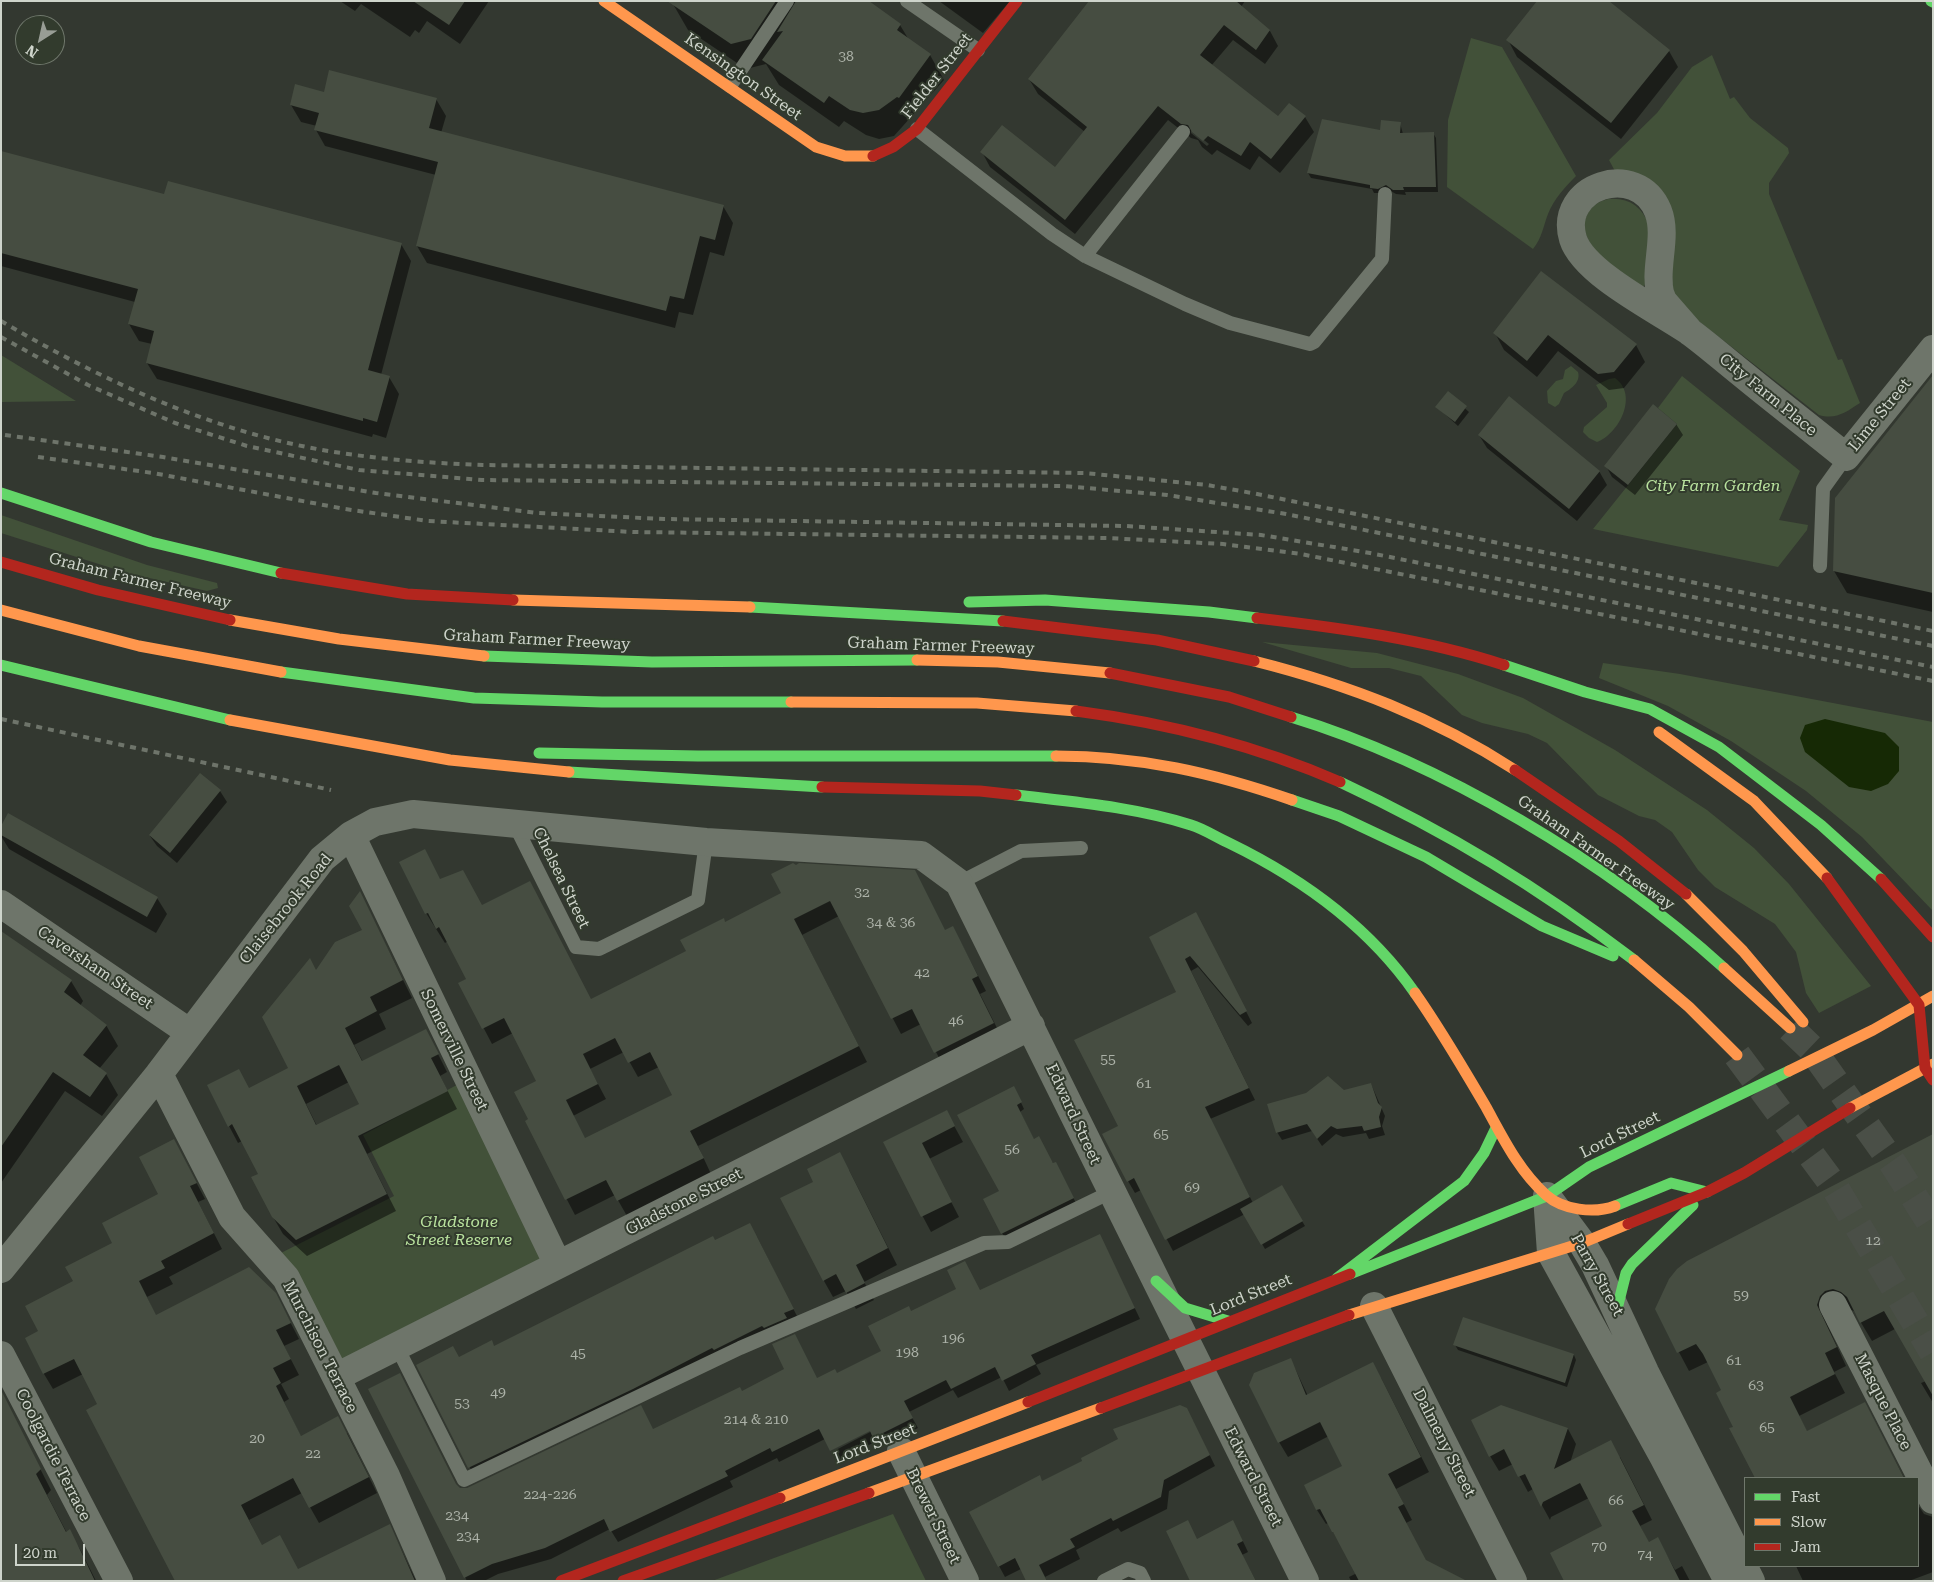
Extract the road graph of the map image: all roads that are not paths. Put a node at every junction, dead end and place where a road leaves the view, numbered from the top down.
1 (604, 1) edge
2 (788, 1) edge
3 (907, 1) edge
4 (1017, 1) edge
5 (978, 50) junction
6 (730, 86) junction
7 (917, 128) junction
8 (1183, 132) dead end
9 (871, 157) joint
10 (1386, 194) dead end
11 (1085, 256) junction
12 (1690, 332) junction
13 (1933, 349) edge
14 (1846, 457) junction
15 (1, 493) edge
16 (1, 562) edge
17 (1820, 566) dead end
18 (956, 603) dead end
19 (916, 604) dead end
20 (787, 608) junction
21 (1, 610) edge
22 (1, 666) edge
23 (1585, 692) junction
24 (1627, 715) dead end
25 (1644, 724) dead end
26 (343, 742) junction
27 (438, 746) dead end
28 (523, 752) dead end
29 (515, 825) junction
30 (351, 835) junction
31 (706, 842) junction
32 (1081, 848) dead end
33 (959, 882) junction
34 (1, 904) edge
35 (1933, 937) edge
36 (1649, 971) junction
37 (1933, 996) edge
38 (1919, 1005) junction
39 (1803, 1022) tunnel mouth
40 (1933, 1024) edge
41 (1031, 1026) junction
42 (1790, 1028) tunnel mouth
43 (189, 1032) junction
44 (1738, 1055) tunnel mouth
45 (1929, 1066) edge
46 (159, 1074) junction
47 (1933, 1080) edge
48 (1496, 1128) junction
49 (1110, 1192) junction
50 (1707, 1192) junction
51 (1547, 1196) junction
52 (1582, 1243) junction
53 (1551, 1253) junction
54 (558, 1265) junction
55 (1, 1269) edge
56 (1337, 1278) junction
57 (1156, 1281) junction
58 (1834, 1305) dead end
59 (1374, 1306) junction
60 (1617, 1310) junction
61 (1228, 1321) junction
62 (1186, 1340) junction
63 (397, 1347) junction
64 (1, 1355) edge
65 (1200, 1371) junction
66 (336, 1377) junction
67 (901, 1451) junction
68 (913, 1476) junction
69 (1933, 1500) edge
70 (119, 1581) edge
71 (432, 1581) edge
72 (561, 1581) edge
73 (623, 1581) edge
74 (965, 1581) edge
75 (1104, 1581) edge
76 (1144, 1581) edge
77 (1305, 1581) edge
78 (1513, 1581) edge
79 (1728, 1581) edge
80 (1751, 1581) edge

1 - 6 main road, Kensington Street
2 - 6 lane
3 - 5 lane
4 - 5 main road, Fielder Street
5 - 7 main road, Fielder Street
6 - 9 main road, Kensington Street
7 - 9 main road, Fielder Street
7 - 11 lane
8 - 11 lane
10 - 11 lane
12 - 12 street, City Farm Place
12 - 14 street, City Farm Place
13 - 14 street, Lime Street
14 - 17 lane
15 - 20 main road
16 - 42 main road, Graham Farmer Freeway
18 - 23 main road
19 - 20 main road
20 - 39 main road
21 - 36 main road
22 - 26 main road
23 - 24 main road
23 - 35 main road
25 - 38 main road
26 - 27 main road
26 - 48 main road
28 - 36 main road
29 - 30 street, Claisebrook Road
29 - 31 street, Claisebrook Road
29 - 31 lane, Chelsea Street
30 - 43 street, Claisebrook Road
30 - 54 street, Somerville Street
31 - 33 street, Edward Street
32 - 33 lane
33 - 41 street, Edward Street
34 - 43 street, Caversham Street
36 - 44 main road
37 - 38 main road, Lord Street
38 - 40 main road
38 - 45 main road
38 - 51 main road, Lord Street
41 - 49 street, Edward Street
41 - 54 street, Gladstone Street
43 - 46 street, Claisebrook Road
45 - 47 main road
45 - 50 main road
46 - 55 street, Claisebrook Road
46 - 66 street, Murchison Terrace
48 - 51 main road
48 - 56 main road
49 - 57 street, Edward Street
49 - 63 lane
50 - 51 main road
50 - 52 main road
50 - 60 main road
51 - 52 street, Parry Street
51 - 53 street, Parry Street
51 - 56 main road, Lord Street
52 - 53 main road
52 - 60 street, Parry Street
53 - 59 main road
53 - 79 street, Parry Street
54 - 63 street, Gladstone Street
56 - 61 main road, Lord Street
57 - 61 main road
57 - 62 street, Edward Street
58 - 69 street, Masque Place
59 - 65 main road
59 - 78 street, Dalmeny Street
60 - 80 street, Parry Street
61 - 62 main road, Lord Street
62 - 65 street, Edward Street
62 - 67 main road, Lord Street
63 - 66 street, Gladstone Street
64 - 70 street, Coolgardie Terrace
65 - 68 main road
65 - 77 street, Edward Street
66 - 71 street, Murchison Terrace
67 - 68 street, Brewer Street
67 - 72 main road, Lord Street
68 - 73 main road
68 - 74 street, Brewer Street
75 - 76 lane

